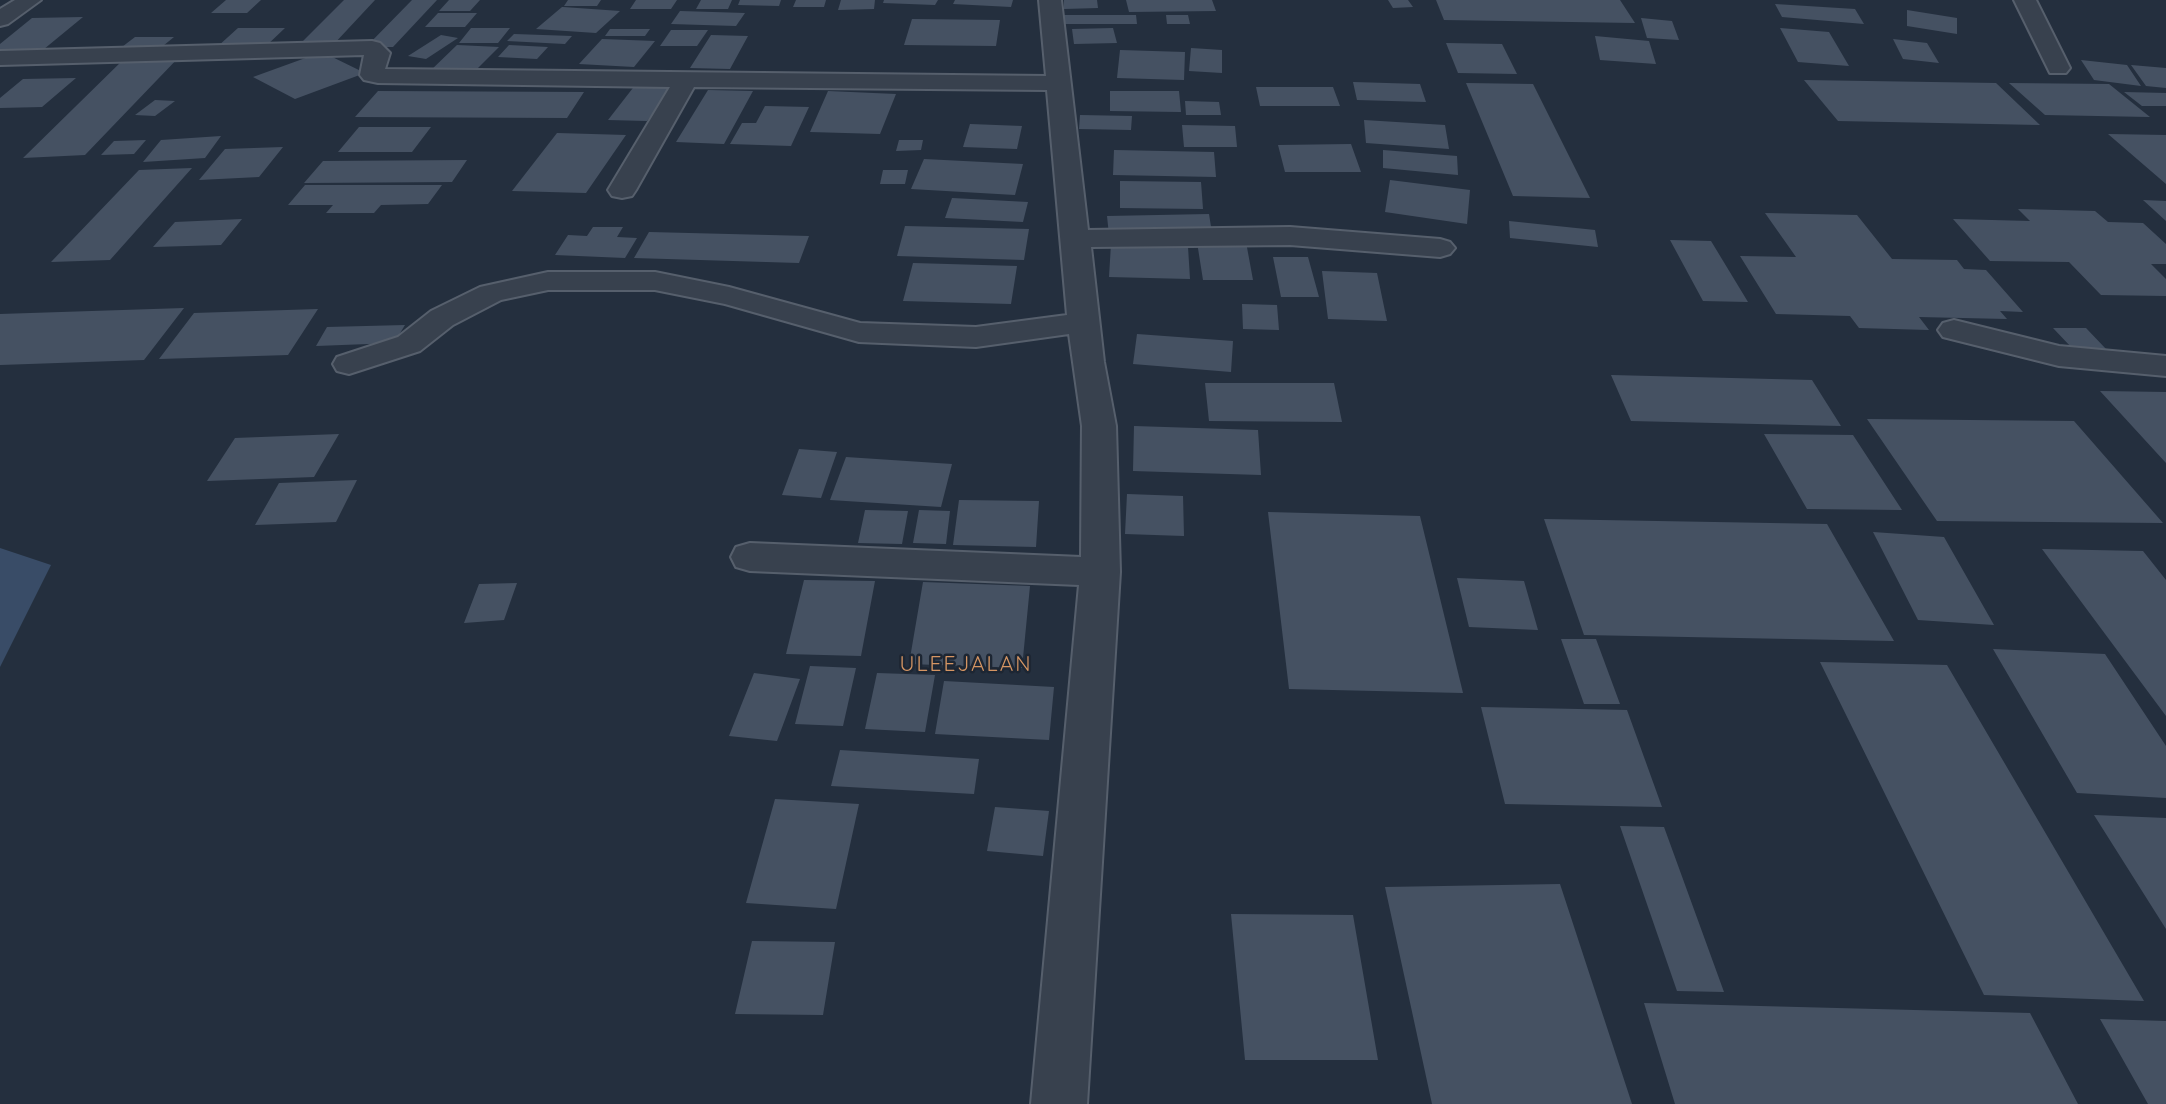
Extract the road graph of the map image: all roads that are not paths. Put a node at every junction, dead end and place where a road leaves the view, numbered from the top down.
1 (30, 0) edge
2 (1050, 0) edge
3 (2025, 0) edge
4 (0, 19) edge
5 (0, 58) edge
6 (2059, 68) dead end
7 (686, 80) junction
8 (1057, 83) junction
9 (622, 190) dead end
10 (1075, 239) junction
11 (1440, 248) dead end
12 (1084, 322) junction
13 (1954, 330) dead end
14 (349, 364) dead end
15 (2166, 366) edge
16 (750, 556) dead end
17 (1100, 572) junction
18 (1059, 1104) edge

1 - 4 street
2 - 8 street
3 - 6 street
5 - 7 street
7 - 8 street
7 - 9 street
8 - 10 street
10 - 11 street
10 - 12 street
12 - 14 street
12 - 17 street
13 - 15 street
16 - 17 street
17 - 18 street

